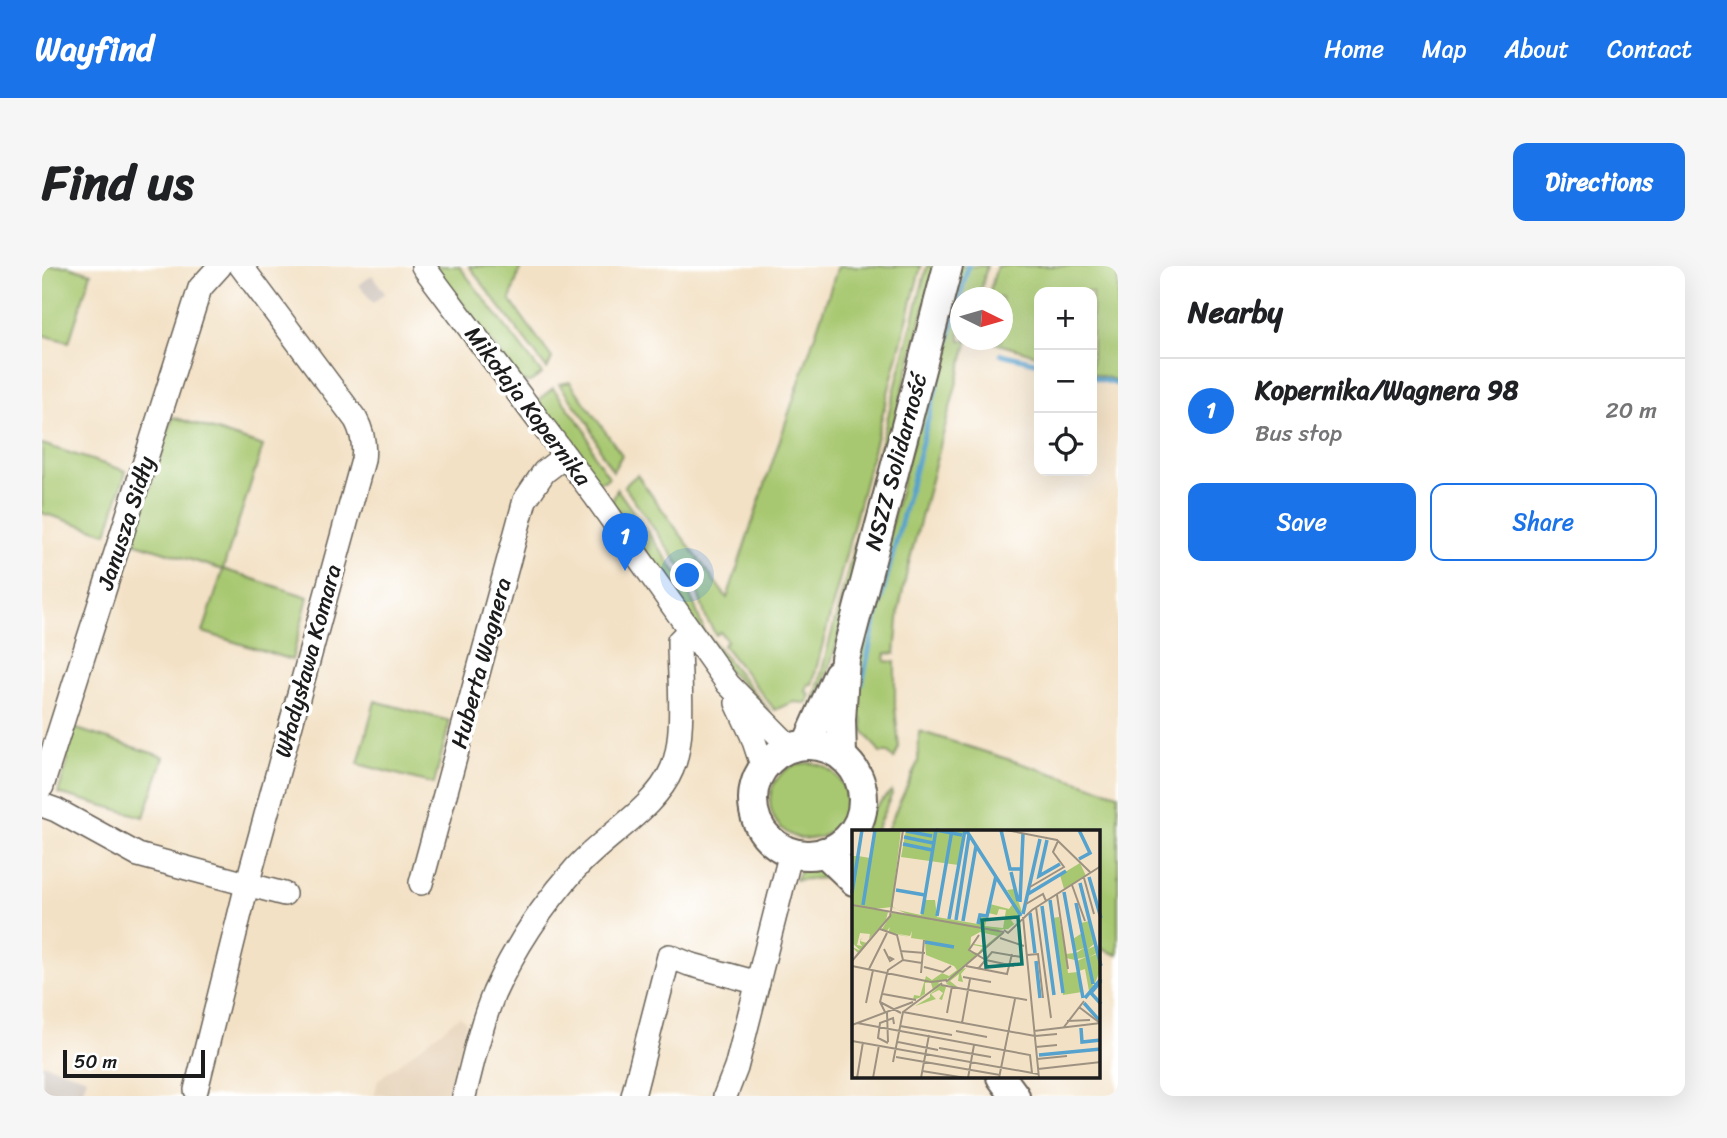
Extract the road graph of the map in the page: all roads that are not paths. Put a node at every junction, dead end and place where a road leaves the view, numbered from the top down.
1 (219, 266) edge
2 (241, 266) edge
3 (423, 266) edge
4 (948, 266) edge
5 (565, 456) junction
6 (689, 631) junction
7 (845, 659) junction
8 (728, 684) junction
9 (799, 746) junction
10 (842, 756) junction
11 (762, 768) junction
12 (42, 786) edge
13 (42, 806) edge
14 (855, 830) edge
15 (852, 836) edge
16 (791, 852) junction
17 (824, 852) junction
18 (852, 879) edge
19 (421, 883) dead end
20 (247, 885) junction
21 (284, 894) dead end
22 (758, 984) junction
23 (1002, 1079) edge
24 (196, 1090) dead end
25 (464, 1096) edge
26 (633, 1096) edge
27 (725, 1096) edge
28 (1015, 1096) edge

1 - 12 street, Janusza Sidły
2 - 20 street, Władysława Komara
3 - 5 street, Mikołaja Kopernika
4 - 7 main road, NSZZ Solidarność
5 - 6 street, Mikołaja Kopernika
5 - 19 street, Huberta Wagnera
6 - 8 street, Mikołaja Kopernika
6 - 25 street
7 - 9 main road, NSZZ Solidarność
7 - 10 main road, NSZZ Solidarność
8 - 9 street, Mikołaja Kopernika
8 - 11 street, Mikołaja Kopernika
9 - 10 main road, Mikołaja Kopernika
9 - 11 main road
10 - 14 main road
11 - 16 main road
13 - 20 street
15 - 17 main road
16 - 17 main road
16 - 22 street
17 - 18 main road
20 - 21 street
20 - 24 street, Władysława Komara
22 - 26 street
22 - 27 street
23 - 28 main road

